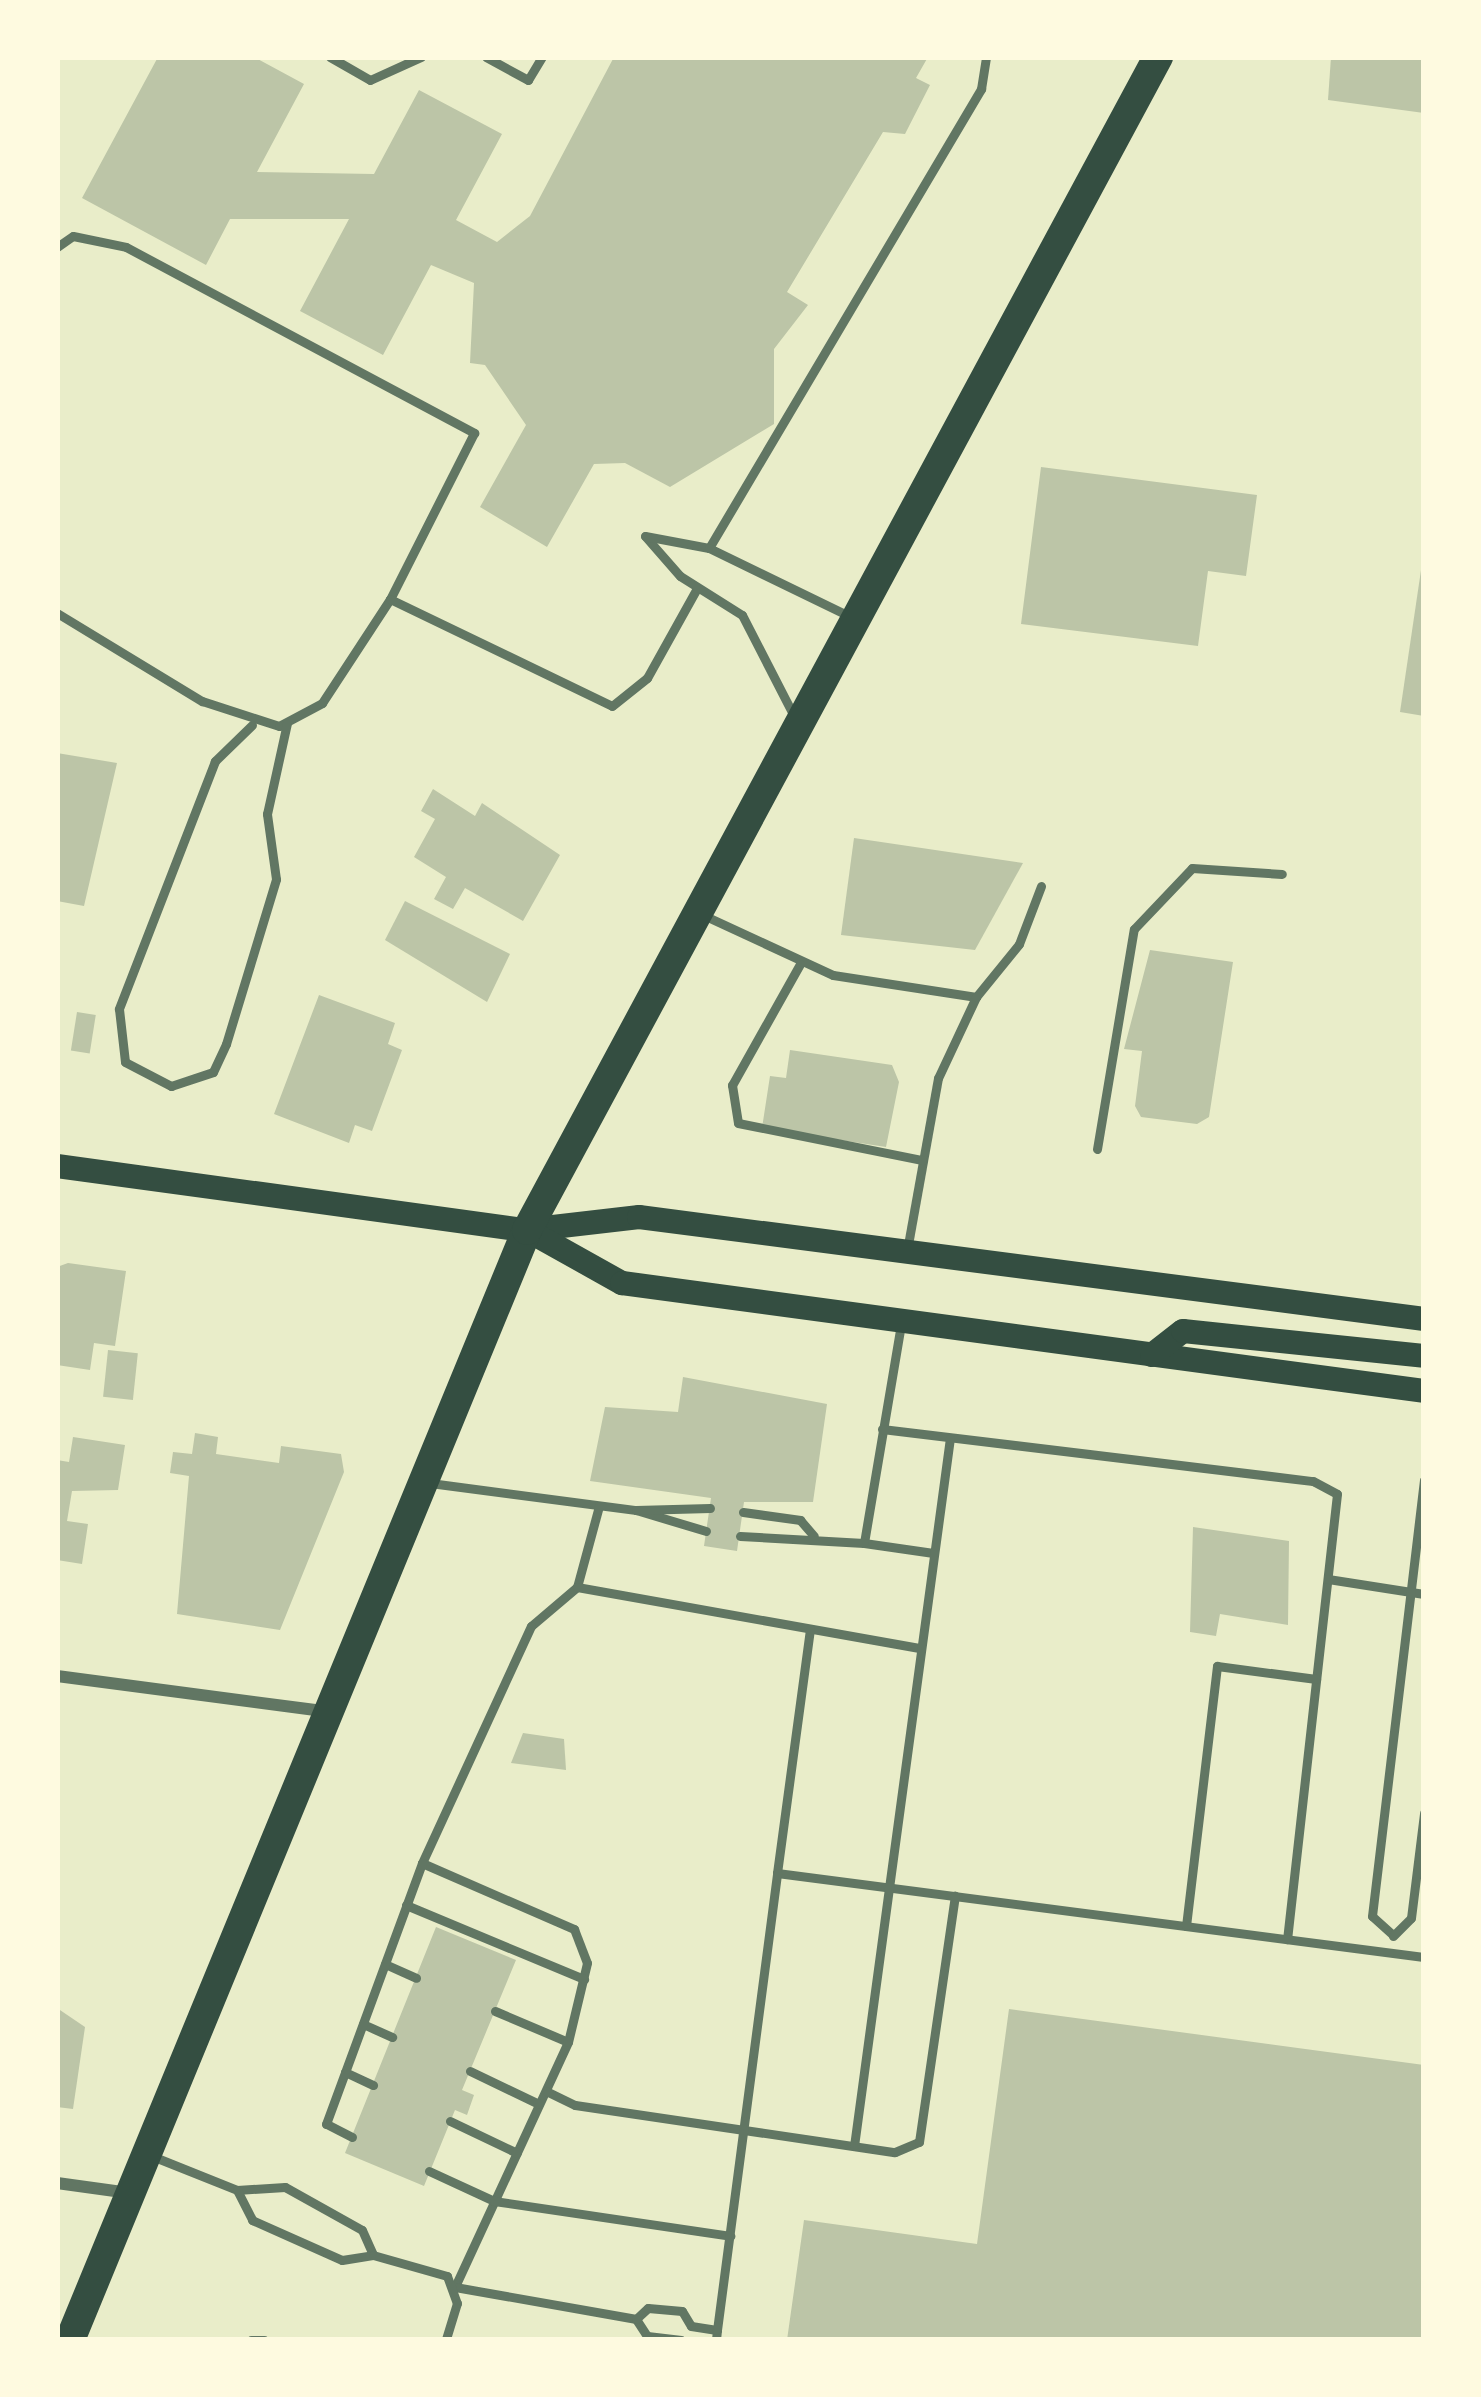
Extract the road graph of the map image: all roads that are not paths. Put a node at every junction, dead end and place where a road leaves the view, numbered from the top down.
1 (330, 57) edge
2 (420, 57) edge
3 (430, 57) edge
4 (486, 57) edge
5 (542, 57) edge
6 (986, 57) edge
7 (1158, 57) edge
8 (57, 247) edge
9 (709, 548) junction
10 (697, 588) junction
11 (390, 599) junction
12 (57, 613) edge
13 (856, 619) junction
14 (287, 723) junction
15 (252, 725) junction
16 (798, 726) junction
17 (1282, 874) dead end
18 (1041, 886) dead end
19 (699, 911) junction
20 (800, 964) junction
21 (976, 998) junction
22 (1097, 1150) dead end
23 (922, 1160) junction
24 (57, 1166) edge
25 (527, 1230) junction
26 (907, 1251) junction
27 (1424, 1319) edge
28 (901, 1324) junction
29 (1152, 1355) junction
30 (1424, 1356) edge
31 (1424, 1391) edge
32 (882, 1429) junction
33 (950, 1438) junction
34 (1424, 1480) edge
35 (424, 1483) junction
36 (599, 1506) junction
37 (710, 1508) dead end
38 (636, 1510) junction
39 (743, 1512) dead end
40 (706, 1532) dead end
41 (740, 1536) dead end
42 (814, 1536) junction
43 (864, 1543) junction
44 (933, 1553) junction
45 (1328, 1579) junction
46 (577, 1587) junction
47 (1410, 1592) junction
48 (1424, 1594) edge
49 (810, 1629) junction
50 (921, 1648) junction
51 (57, 1676) edge
52 (1316, 1679) junction
53 (331, 1712) junction
54 (1424, 1813) edge
55 (422, 1863) junction
56 (778, 1873) junction
57 (890, 1888) junction
58 (955, 1896) junction
59 (406, 1905) junction
60 (1186, 1926) junction
61 (1393, 1935) junction
62 (1287, 1939) junction
63 (1387, 1952) junction
64 (1424, 1957) edge
65 (386, 1964) junction
66 (416, 1978) dead end
67 (584, 1978) junction
68 (495, 2011) dead end
69 (363, 2024) junction
70 (392, 2037) dead end
71 (568, 2042) junction
72 (470, 2071) dead end
73 (345, 2072) junction
74 (373, 2084) dead end
75 (545, 2091) junction
76 (538, 2104) junction
77 (450, 2121) dead end
78 (744, 2130) junction
79 (352, 2137) dead end
80 (854, 2146) junction
81 (517, 2153) junction
82 (146, 2154) junction
83 (429, 2171) dead end
84 (57, 2183) edge
85 (237, 2190) junction
86 (130, 2193) junction
87 (494, 2201) junction
88 (730, 2236) junction
89 (373, 2255) junction
90 (455, 2287) junction
91 (636, 2319) junction
92 (691, 2326) junction
93 (717, 2335) edge
94 (70, 2340) edge
95 (251, 2340) edge
96 (264, 2340) edge
97 (446, 2340) edge
98 (682, 2340) edge

1 - 2 lane
2 - 3 lane
4 - 5 lane
6 - 9 lane
7 - 13 main road
8 - 11 lane
9 - 10 lane
9 - 13 lane
10 - 11 lane
10 - 16 lane
11 - 14 lane
12 - 15 lane
13 - 16 main road
14 - 15 lane
14 - 15 lane
16 - 19 main road
17 - 22 lane
18 - 21 lane
19 - 20 lane
19 - 25 main road
20 - 21 lane
20 - 23 lane
21 - 23 lane
23 - 26 lane
24 - 25 main road
25 - 26 main road
25 - 28 main road
25 - 35 main road
26 - 27 main road
28 - 29 main road
28 - 32 lane
29 - 30 main road
29 - 31 main road
32 - 33 lane
32 - 43 lane
33 - 44 lane
33 - 45 lane
34 - 47 lane
35 - 36 lane
35 - 53 main road
36 - 38 lane
36 - 46 lane
37 - 38 lane
38 - 40 lane
39 - 42 lane
41 - 42 lane
42 - 43 lane
43 - 44 lane
44 - 50 lane
45 - 47 lane
45 - 52 lane
46 - 49 lane
46 - 55 lane
47 - 48 lane
47 - 61 lane
49 - 50 lane
49 - 56 lane
50 - 57 lane
51 - 53 street
52 - 60 lane
52 - 62 lane
53 - 82 main road
54 - 61 lane
55 - 59 lane
55 - 67 lane
56 - 57 lane
56 - 78 lane
57 - 58 lane
57 - 80 lane
58 - 60 lane
58 - 80 lane
59 - 65 lane
59 - 67 lane
60 - 62 lane
61 - 63 lane
62 - 63 lane
63 - 64 lane
65 - 66 lane
65 - 69 lane
67 - 71 lane
68 - 71 lane
69 - 70 lane
69 - 73 lane
71 - 75 lane
72 - 76 lane
73 - 74 lane
73 - 79 lane
75 - 76 lane
75 - 78 lane
76 - 81 lane
77 - 81 lane
78 - 80 lane
78 - 88 lane
81 - 87 lane
82 - 85 lane
82 - 86 main road
83 - 87 lane
84 - 86 street
85 - 89 lane
85 - 89 lane
86 - 94 main road
87 - 88 lane
87 - 90 lane
88 - 93 lane
89 - 90 lane
90 - 91 lane
90 - 97 lane
91 - 92 lane
91 - 98 lane
92 - 93 lane
92 - 98 lane
95 - 96 lane

